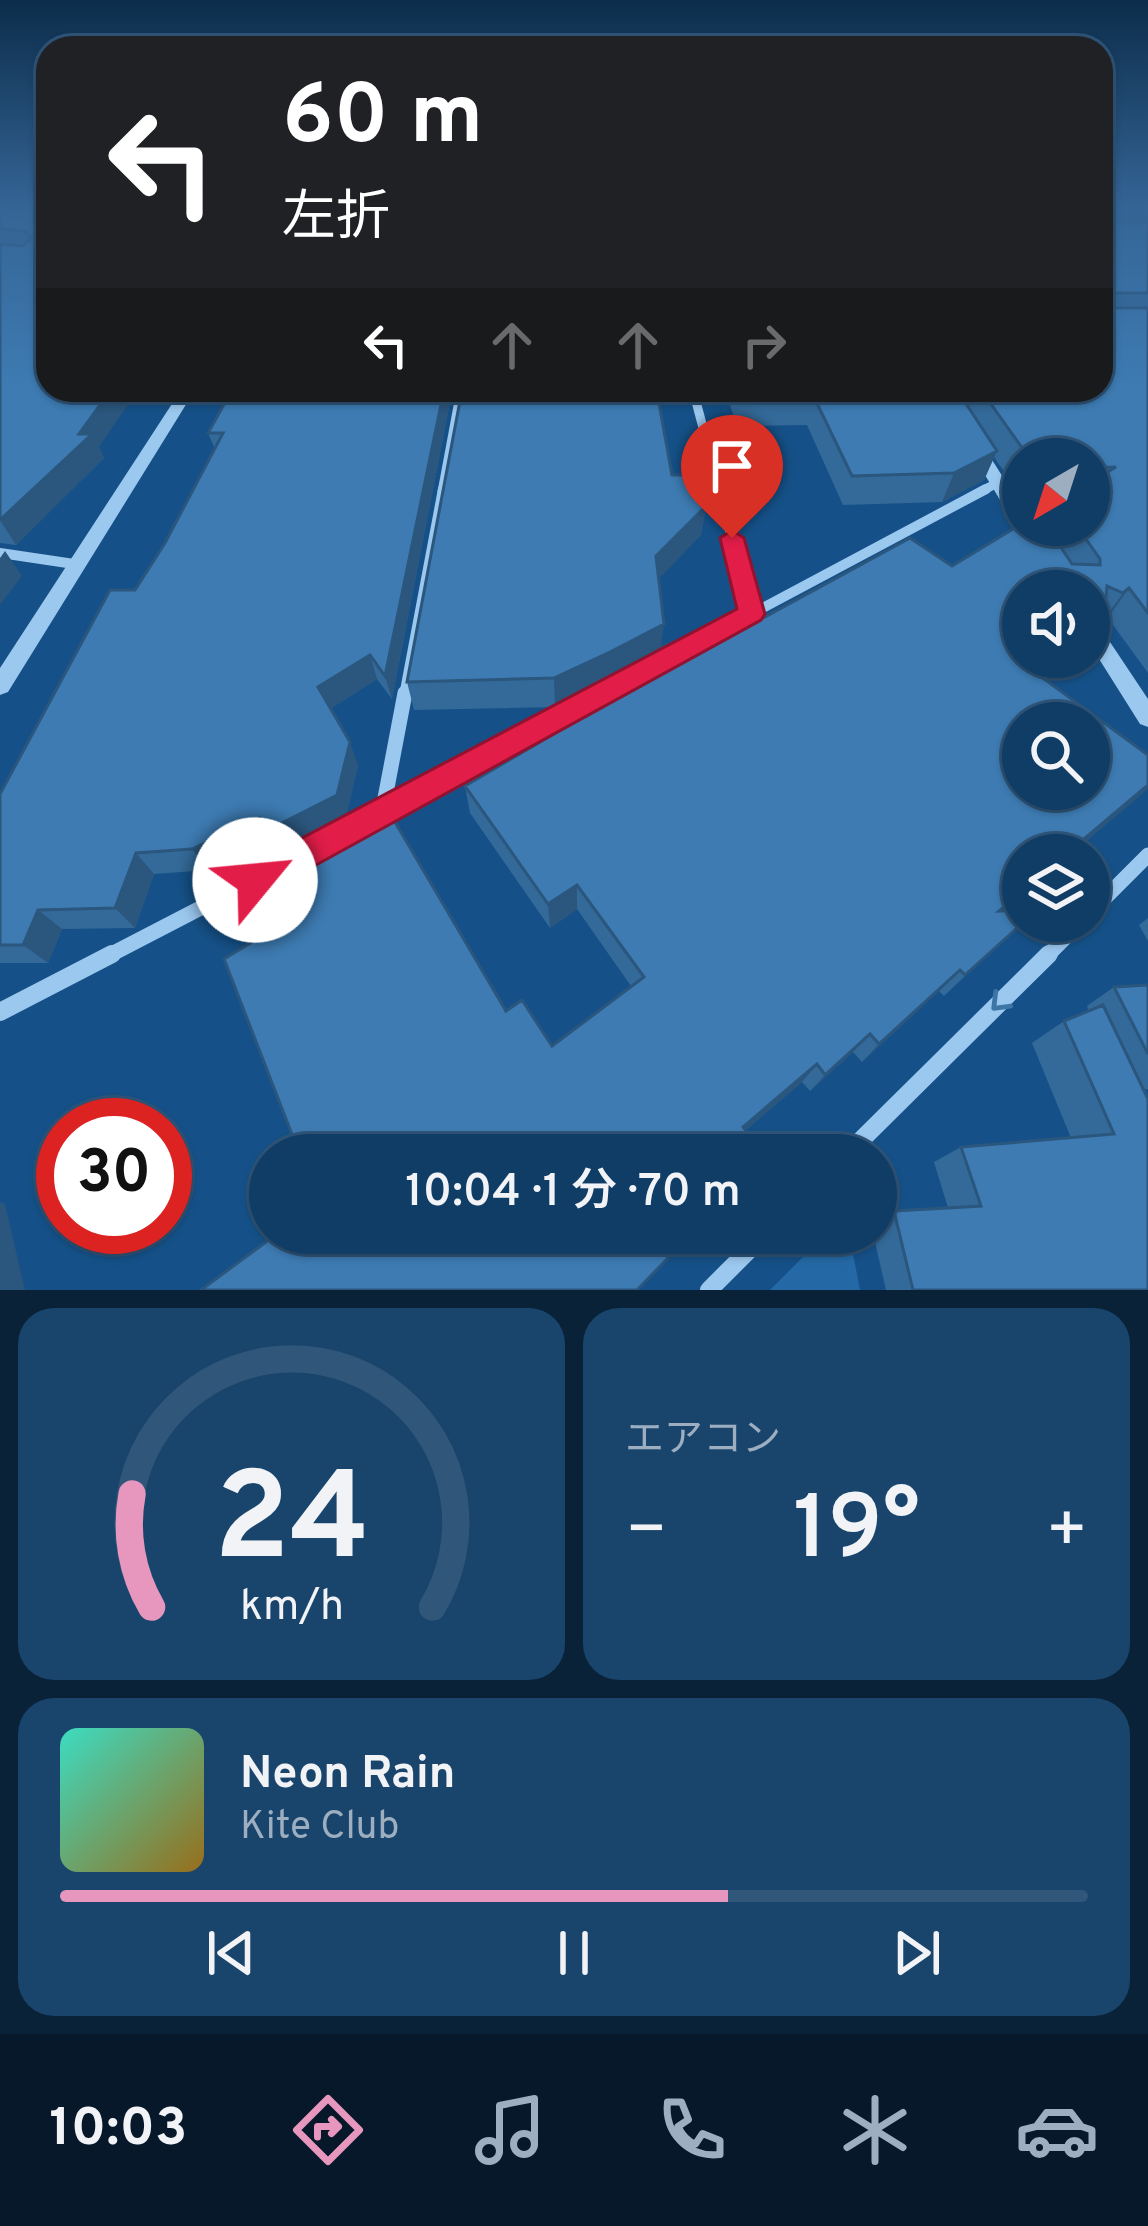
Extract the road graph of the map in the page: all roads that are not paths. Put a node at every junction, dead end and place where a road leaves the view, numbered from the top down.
1 (180, 402) edge
2 (459, 402) edge
3 (696, 402) edge
4 (964, 428) edge
5 (998, 484) junction
6 (1002, 490) edge
7 (0, 553) edge
8 (74, 564) junction
9 (752, 614) junction
10 (1110, 659) edge
11 (646, 671) edge
12 (625, 682) edge
13 (0, 686) edge
14 (1148, 718) edge
15 (382, 814) junction
16 (1148, 856) edge
17 (1110, 893) edge
18 (1061, 942) edge
19 (0, 1012) edge
20 (867, 1134) edge
21 (745, 1254) edge
22 (709, 1290) edge

1 - 8 street
2 - 15 street
3 - 9 street
4 - 5 street
5 - 6 street
5 - 9 street
7 - 8 street
8 - 13 street
9 - 11 street
10 - 14 street
12 - 15 street
15 - 19 street
16 - 17 street
18 -> 20 street
21 - 22 street

